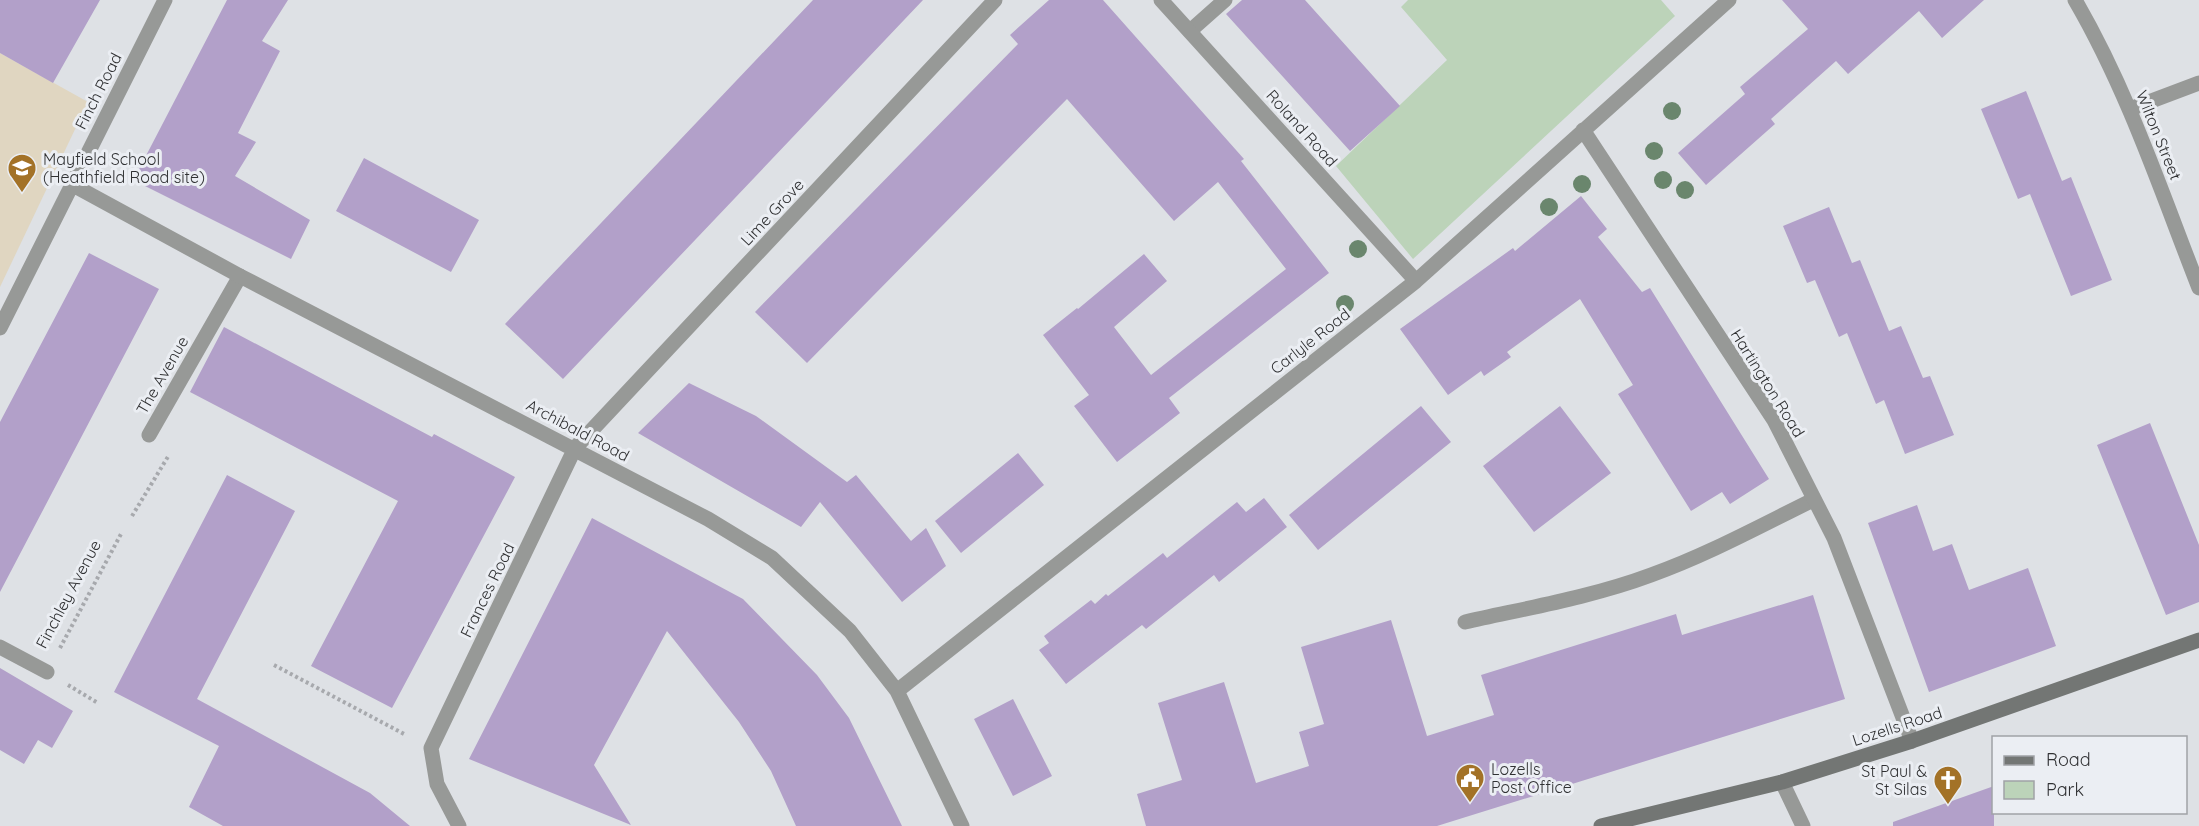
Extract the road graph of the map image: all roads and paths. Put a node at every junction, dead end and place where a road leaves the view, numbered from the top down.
1 (165, 0) edge
2 (995, 0) edge
3 (1161, 0) edge
4 (1225, 0) edge
5 (1730, 0) edge
6 (2075, 0) edge
7 (1190, 32) junction
8 (2199, 83) edge
9 (2130, 109) junction
10 (1583, 130) junction
11 (71, 184) junction
12 (240, 276) junction
13 (1416, 281) junction
14 (2199, 288) edge
15 (0, 328) edge
16 (149, 435) joint
17 (574, 448) junction
18 (1813, 500) junction
19 (132, 516) dead end
20 (121, 534) dead end
21 (1465, 622) dead end
22 (2199, 640) edge
23 (0, 647) edge
24 (274, 665) dead end
25 (47, 672) junction
26 (897, 691) junction
27 (98, 703) dead end
28 (1912, 741) junction
29 (431, 748) junction
30 (1782, 782) junction
31 (459, 826) edge
32 (962, 826) edge
33 (1601, 826) edge
34 (1803, 826) edge

1 - 11 street, Finch Road
2 - 17 street, Lime Grove
3 - 7 street, Roland Road
4 - 7 street
5 - 10 street, Carlyle Road
6 - 9 street, Wilton Street
7 - 13 street, Roland Road
8 - 9 street
9 - 14 street, Wilton Street
10 - 13 street, Carlyle Road
10 - 18 street, Hartington Road
11 - 12 street, Archibald Road
11 - 15 street, Finch Road
12 - 16 street, The Avenue
12 - 17 street, Archibald Road
13 - 26 street, Carlyle Road
16 - 19 path, The Avenue
17 - 26 street, Archibald Road
17 - 29 street, Frances Road
18 - 21 street
18 - 28 street, Hartington Road
20 - 25 path, Finchley Avenue
22 - 28 main road, Lozells Road
23 - 25 street, Finchley Avenue
24 - 29 path
25 - 27 path, Finchley Avenue
26 - 32 street, Archibald Road
28 - 30 main road, Lozells Road
29 - 31 street
30 - 33 main road, Lozells Road
30 - 34 street

